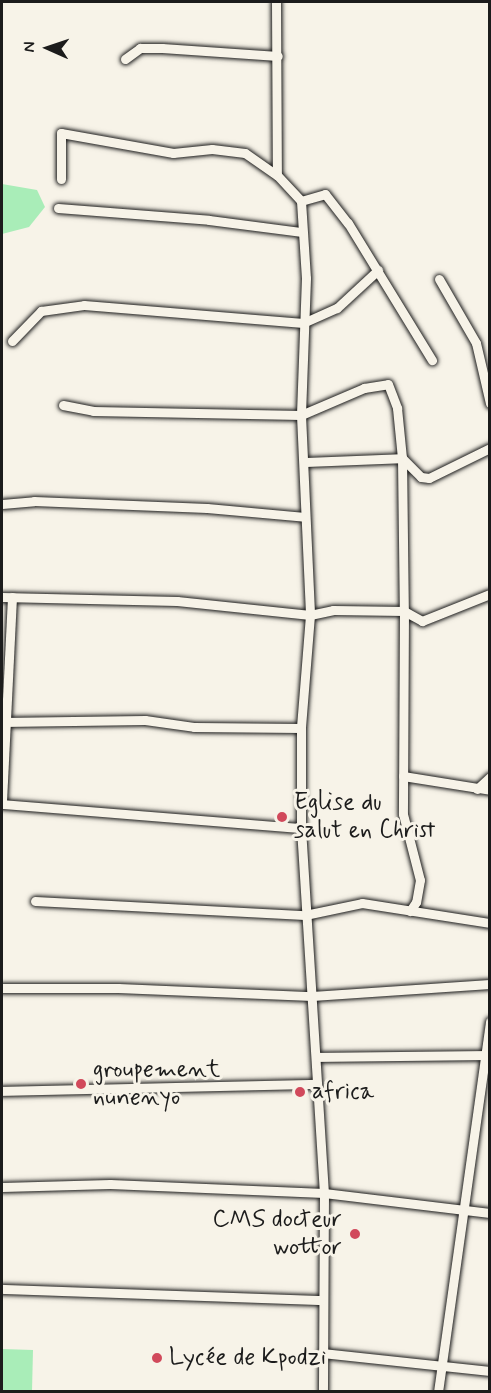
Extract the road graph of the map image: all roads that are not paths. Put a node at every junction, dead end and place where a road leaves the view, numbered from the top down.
1 (276, 2) edge
2 (278, 56) junction
3 (126, 59) dead end
4 (276, 175) junction
5 (62, 179) dead end
6 (301, 201) junction
7 (58, 208) dead end
8 (302, 232) junction
9 (378, 270) junction
10 (439, 279) dead end
11 (303, 323) junction
12 (12, 341) dead end
13 (432, 360) dead end
14 (489, 403) edge
15 (63, 405) dead end
16 (301, 415) junction
17 (489, 448) edge
18 (402, 458) junction
19 (304, 462) junction
20 (2, 504) edge
21 (305, 517) junction
22 (489, 594) edge
23 (7, 597) edge
24 (404, 611) junction
25 (310, 615) junction
26 (3, 722) edge
27 (301, 728) junction
28 (403, 776) junction
29 (489, 777) edge
30 (477, 789) junction
31 (489, 790) edge
32 (301, 828) junction
33 (35, 901) dead end
34 (410, 911) junction
35 (305, 915) junction
36 (489, 923) edge
37 (489, 984) edge
38 (2, 988) edge
39 (312, 996) junction
40 (489, 1022) edge
41 (484, 1055) junction
42 (316, 1057) junction
43 (315, 1084) junction
44 (2, 1091) edge
45 (2, 1187) edge
46 (324, 1193) junction
47 (466, 1210) junction
48 (489, 1213) edge
49 (2, 1289) edge
50 (321, 1300) junction
51 (322, 1353) junction
52 (443, 1364) junction
53 (489, 1371) edge
54 (323, 1392) edge
55 (438, 1392) edge

1 - 2 street
2 - 3 street
2 - 4 street
4 - 5 street
4 - 6 street
6 - 8 street
6 - 9 street
7 - 8 street
8 - 11 street
9 - 11 street
9 - 13 street
10 - 14 street
11 - 12 street
11 - 16 street
15 - 16 street
16 - 18 street
16 - 19 street
17 - 18 street
18 - 19 street
18 - 24 street
19 - 21 street
20 - 21 street
21 - 25 street
22 - 24 street
23 - 25 street
23 - 26 street
24 - 25 street
24 - 28 street
25 - 27 street
26 - 27 street
26 - 32 street
27 - 32 street
28 - 30 street
28 - 34 street
29 - 30 street
30 - 31 street
32 - 35 street
33 - 35 street
34 - 35 street
34 - 36 street
35 - 39 street
37 - 39 street
38 - 39 street
39 - 42 street
40 - 41 street
41 - 42 street
41 - 47 street
42 - 43 street
43 - 44 street
43 - 46 street
45 - 46 street
46 - 47 street
46 - 50 street
47 - 48 street
47 - 52 street
49 - 50 street
50 - 51 street
51 - 52 street
51 - 54 street
52 - 53 street
52 - 55 street

